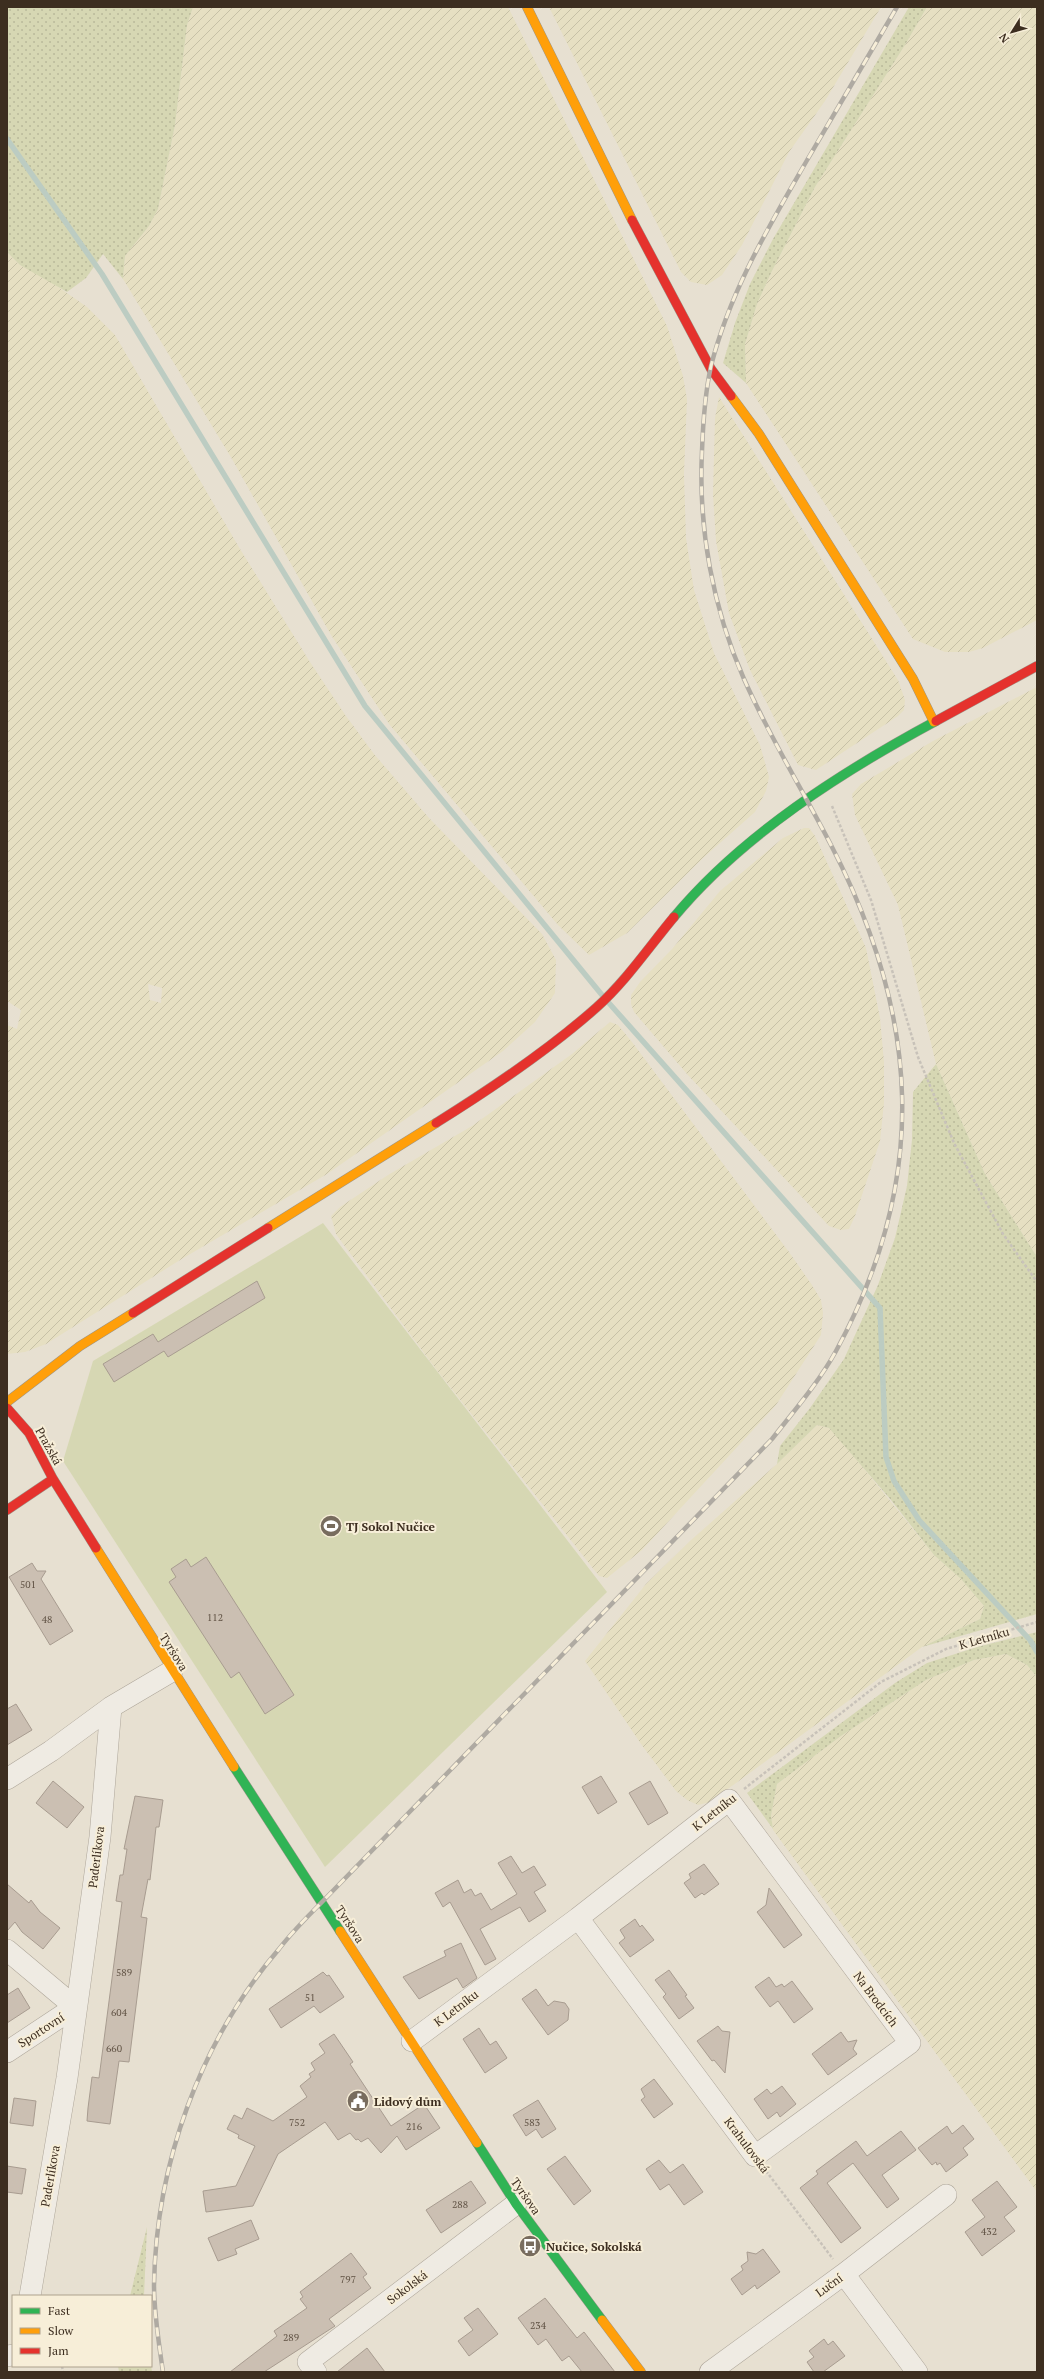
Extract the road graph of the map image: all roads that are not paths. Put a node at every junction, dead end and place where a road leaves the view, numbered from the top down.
1 (527, 7) edge
2 (1037, 666) edge
3 (934, 722) junction
4 (7, 1402) edge
5 (7, 1408) edge
6 (53, 1479) junction
7 (7, 1510) edge
8 (172, 1671) junction
9 (111, 1707) junction
10 (7, 1779) edge
11 (729, 1800) joint
12 (578, 1918) junction
13 (7, 1950) edge
14 (75, 2007) junction
15 (412, 2041) junction
16 (7, 2052) edge
17 (755, 2156) joint
18 (946, 2195) dead end
19 (516, 2204) junction
20 (844, 2274) junction
21 (30, 2295) edge
22 (316, 2372) edge
23 (641, 2372) edge
24 (710, 2372) edge
25 (916, 2372) edge

1 - 3 street
2 - 3 street
3 - 4 street
5 - 6 street, Pražská
6 - 7 street
6 - 8 street, Tyršova
8 - 9 street
8 - 15 street, Tyršova
9 - 10 street
9 - 14 street, Paderlíkova
11 - 12 street, K Letníku
11 - 17 street, Na Brodcích
12 - 15 street, K Letníku
12 - 17 street, Krahulovská
13 - 14 street
14 - 16 street, Sportovní
14 - 21 street, Paderlíkova
15 - 19 street, Tyršova
18 - 20 street, Luční
19 - 22 street, Sokolská
19 - 23 street, Tyršova
20 - 24 street, Luční
20 - 25 street

